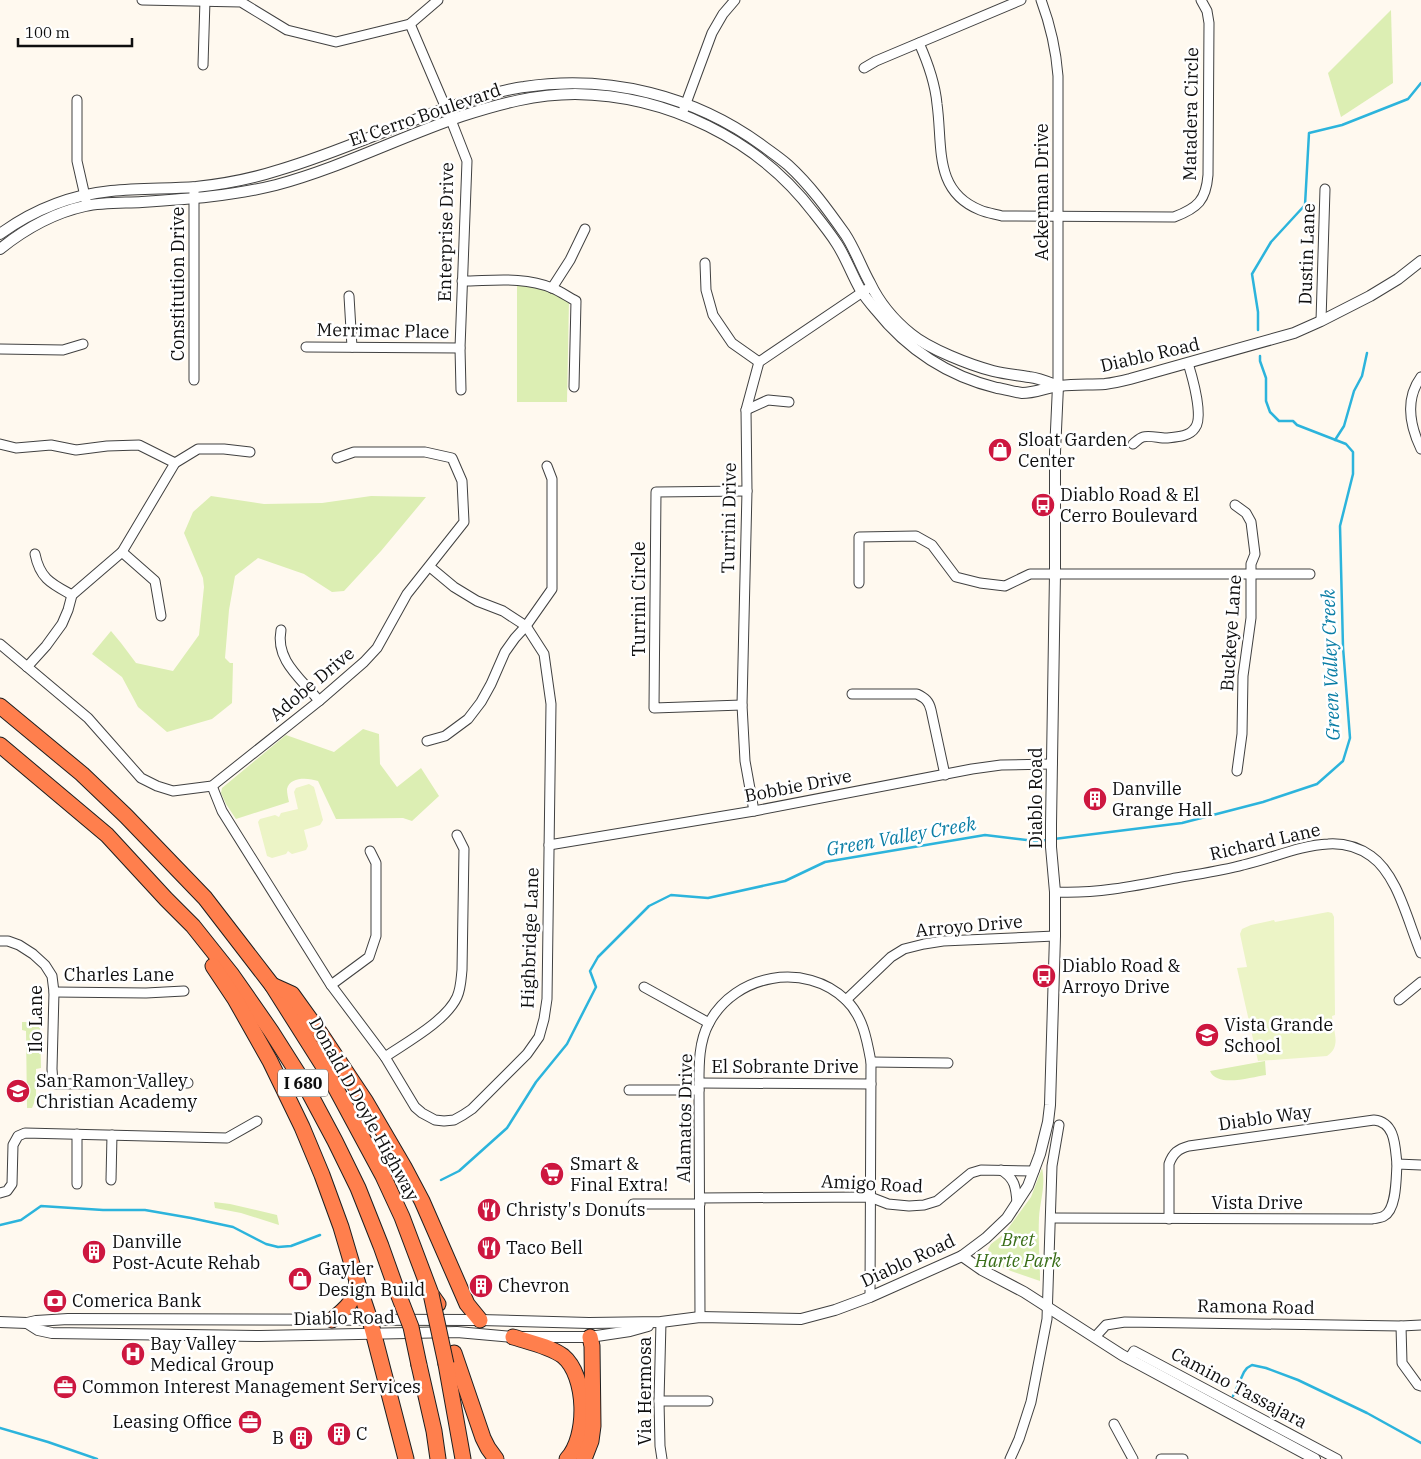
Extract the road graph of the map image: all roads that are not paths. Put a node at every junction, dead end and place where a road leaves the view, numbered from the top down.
1 (142, 0) edge
2 (438, 0) edge
3 (735, 0) edge
4 (1021, 0) edge
5 (1041, 0) edge
6 (1201, 0) edge
7 (205, 1) edge
8 (410, 24) junction
9 (919, 43) junction
10 (203, 65) dead end
11 (864, 68) dead end
12 (77, 100) dead end
13 (446, 108) junction
14 (684, 109) junction
15 (452, 120) junction
16 (194, 187) junction
17 (1325, 189) dead end
18 (194, 199) junction
19 (86, 200) junction
20 (1058, 216) junction
21 (585, 230) dead end
22 (0, 234) edge
23 (0, 249) edge
24 (1421, 261) edge
25 (705, 263) dead end
26 (462, 281) junction
27 (872, 287) junction
28 (552, 288) junction
29 (862, 292) junction
30 (348, 296) dead end
31 (1321, 321) junction
32 (83, 344) dead end
33 (306, 346) dead end
34 (352, 347) junction
35 (460, 348) junction
36 (0, 349) edge
37 (759, 362) junction
38 (1188, 363) junction
39 (194, 380) dead end
40 (1419, 380) edge
41 (1058, 386) junction
42 (574, 387) dead end
43 (461, 390) dead end
44 (789, 402) dead end
45 (746, 410) junction
46 (0, 444) edge
47 (1133, 444) dead end
48 (1421, 449) edge
49 (250, 452) dead end
50 (337, 458) dead end
51 (175, 463) junction
52 (547, 466) dead end
53 (747, 491) junction
54 (1235, 505) dead end
55 (122, 552) junction
56 (35, 554) dead end
57 (430, 567) junction
58 (1055, 573) junction
59 (1252, 574) junction
60 (1310, 574) dead end
61 (859, 583) dead end
62 (72, 595) junction
63 (162, 616) dead end
64 (526, 626) junction
65 (281, 630) dead end
66 (0, 644) edge
67 (27, 667) junction
68 (852, 694) dead end
69 (319, 701) junction
70 (742, 705) junction
71 (0, 706) edge
72 (427, 741) dead end
73 (0, 746) edge
74 (1052, 764) junction
75 (1237, 771) dead end
76 (945, 775) junction
77 (212, 786) junction
78 (754, 811) junction
79 (457, 835) dead end
80 (549, 845) junction
81 (370, 851) dead end
82 (1055, 892) junction
83 (166, 899) junction
84 (1055, 936) junction
85 (0, 941) edge
86 (1421, 953) edge
87 (1421, 982) edge
88 (272, 985) junction
89 (331, 985) junction
90 (644, 987) dead end
91 (184, 991) dead end
92 (54, 992) junction
93 (846, 1000) junction
94 (1399, 1000) dead end
95 (709, 1023) junction
96 (385, 1057) junction
97 (871, 1062) junction
98 (948, 1063) dead end
99 (188, 1083) dead end
100 (871, 1084) junction
101 (699, 1087) junction
102 (629, 1090) dead end
103 (257, 1120) dead end
104 (1059, 1125) dead end
105 (77, 1134) junction
106 (112, 1135) junction
107 (1397, 1164) junction
108 (1421, 1164) edge
109 (1001, 1170) junction
110 (1034, 1171) junction
111 (111, 1180) dead end
112 (77, 1184) dead end
113 (0, 1193) edge
114 (870, 1197) junction
115 (700, 1201) junction
116 (1017, 1203) junction
117 (633, 1204) dead end
118 (1051, 1218) junction
119 (1169, 1219) junction
120 (962, 1256) junction
121 (357, 1281) junction
122 (870, 1297) junction
123 (1047, 1306) junction
124 (700, 1317) junction
125 (332, 1320) junction
126 (480, 1320) junction
127 (0, 1322) edge
128 (661, 1322) junction
129 (27, 1324) junction
130 (1421, 1325) edge
131 (1401, 1326) junction
132 (372, 1327) junction
133 (590, 1330) junction
134 (513, 1336) junction
135 (1095, 1337) junction
136 (450, 1358) junction
137 (1129, 1359) junction
138 (1421, 1386) edge
139 (659, 1401) junction
140 (708, 1401) dead end
141 (1114, 1424) dead end
142 (406, 1459) edge
143 (438, 1459) edge
144 (463, 1459) edge
145 (496, 1459) edge
146 (567, 1459) edge
147 (584, 1459) edge
148 (662, 1459) edge
149 (1010, 1459) edge
150 (1133, 1459) edge
151 (1160, 1459) edge
152 (1183, 1459) edge
153 (1315, 1459) edge
154 (1337, 1459) edge

1 - 7 street
2 - 8 street
3 - 14 street
4 - 9 street
5 - 20 street, Ackerman Drive
6 - 20 street, Matadera Circle
7 - 8 street
7 - 10 street
8 - 13 street, Enterprise Drive
9 - 11 street
9 - 20 street, Matadera Circle
12 - 19 street
13 - 14 street, El Cerro Boulevard
13 - 15 street, Enterprise Drive
13 - 16 street, El Cerro Boulevard
14 - 15 street, El Cerro Boulevard
14 - 27 street, El Cerro Boulevard
14 - 29 street, El Cerro Boulevard
15 - 18 street, El Cerro Boulevard
15 - 26 street, Enterprise Drive
16 - 18 street, Constitution Drive
16 - 19 street, El Cerro Boulevard
17 - 31 street, Dustin Lane
18 - 19 street, El Cerro Boulevard
18 - 39 street, Constitution Drive
19 - 22 street, El Cerro Boulevard
19 - 23 street, El Cerro Boulevard
20 - 41 street, Ackerman Drive
21 - 28 street
24 - 31 street, Diablo Road
25 - 37 street
26 - 28 street
26 - 35 street, Enterprise Drive
27 - 29 street
27 - 41 street, El Cerro Boulevard
28 - 42 street
29 - 37 street
29 - 41 street, El Cerro Boulevard
30 - 34 street
31 - 38 street, Diablo Road
32 - 36 street
33 - 34 street, Merrimac Place
34 - 35 street, Merrimac Place
35 - 43 street, Enterprise Drive
37 - 45 street, Turrini Drive
38 - 41 street, Diablo Road
38 - 47 street
40 - 48 street
41 - 58 street, Diablo Road
44 - 45 street
45 - 53 street, Turrini Drive
46 - 51 street
49 - 51 street
50 - 57 street, Adobe Drive
51 - 55 street
52 - 64 street
53 - 70 street, Turrini Drive
53 - 70 street, Turrini Circle
54 - 59 street, Buckeye Lane
55 - 62 street
55 - 63 street
56 - 62 street
57 - 64 street, Highbridge Lane
57 - 69 street, Adobe Drive
58 - 59 street
58 - 61 street
58 - 74 street, Diablo Road
59 - 60 street
59 - 75 street, Buckeye Lane
62 - 67 street
64 - 72 street
64 - 80 street, Highbridge Lane
65 - 69 street
66 - 67 street
67 - 77 street
68 - 76 street
69 - 77 street, Adobe Drive
70 - 78 street, Turrini Drive
71 - 88 highway, Donald D Doyle Highway / I 680
73 - 83 highway, I 680
74 - 76 street, Bobbie Drive
74 - 82 street, Diablo Road
76 - 78 street, Bobbie Drive
77 - 89 street, Highbridge Lane
78 - 80 street, Bobbie Drive
79 - 96 street
80 - 96 street, Highbridge Lane
81 - 89 street
82 - 84 street, Diablo Road
82 - 86 street, Richard Lane
83 - 121 highway
83 - 143 highway, I 680, bridge
84 - 93 street, Arroyo Drive
84 - 110 street, Diablo Road
85 - 92 street, Ilo Lane
87 - 94 street
88 - 126 highway
88 - 136 highway, Donald D Doyle Highway / I 680, bridge
89 - 96 street, Highbridge Lane
90 - 95 street
91 - 92 street, Charles Lane
92 - 99 street, Ilo Lane
93 - 95 street, Alamatos Drive
93 - 97 street, Alamatos Drive
95 - 101 street, Alamatos Drive
97 - 98 street
97 - 100 street, Alamatos Drive
100 - 101 street, El Sobrante Drive
100 - 114 street, Alamatos Drive
101 - 102 street, El Sobrante Drive
101 - 115 street, Alamatos Drive
103 - 106 street
104 - 118 street
105 - 106 street
105 - 112 street
105 - 113 street
106 - 111 street
107 - 108 street
107 - 119 street, Vista Drive
107 - 119 street, Diablo Way
109 - 110 street, Amigo Road
109 - 114 street, Amigo Road
109 - 116 street
110 - 116 street, Diablo Road
114 - 115 street, Amigo Road
114 - 122 street, Alamatos Drive
115 - 117 street, Amigo Road
115 - 124 street, Alamatos Drive
116 - 120 street, Diablo Road
118 - 119 street, Vista Drive
118 - 123 street
120 - 122 street, Diablo Road
120 - 123 street, Camino Tassajara
121 - 125 highway
121 - 132 highway
122 - 124 street, Diablo Road
123 - 135 street, Camino Tassajara
123 - 149 street
124 - 128 street, Diablo Road
125 - 129 street, Diablo Road
125 - 132 street, Diablo Road
126 - 132 street, Diablo Road
126 - 133 street, Diablo Road
127 - 129 street, Diablo Road
128 - 133 street, Diablo Road
128 - 133 street, Diablo Road
128 - 139 street, Via Hermosa
129 - 132 street, Diablo Road
130 - 131 street, Ramona Road
131 - 135 street, Ramona Road
131 - 138 street
132 - 134 street, Diablo Road
132 - 142 highway
133 - 134 street, Diablo Road
133 - 147 highway
134 - 146 highway
135 - 137 street, Camino Tassajara
136 - 144 highway, Donald D Doyle Highway / I 680
136 - 145 highway
137 - 153 street, Camino Tassajara
137 - 154 street, Camino Tassajara
139 - 140 street
139 - 148 street, Via Hermosa
141 - 150 street
151 - 152 street

